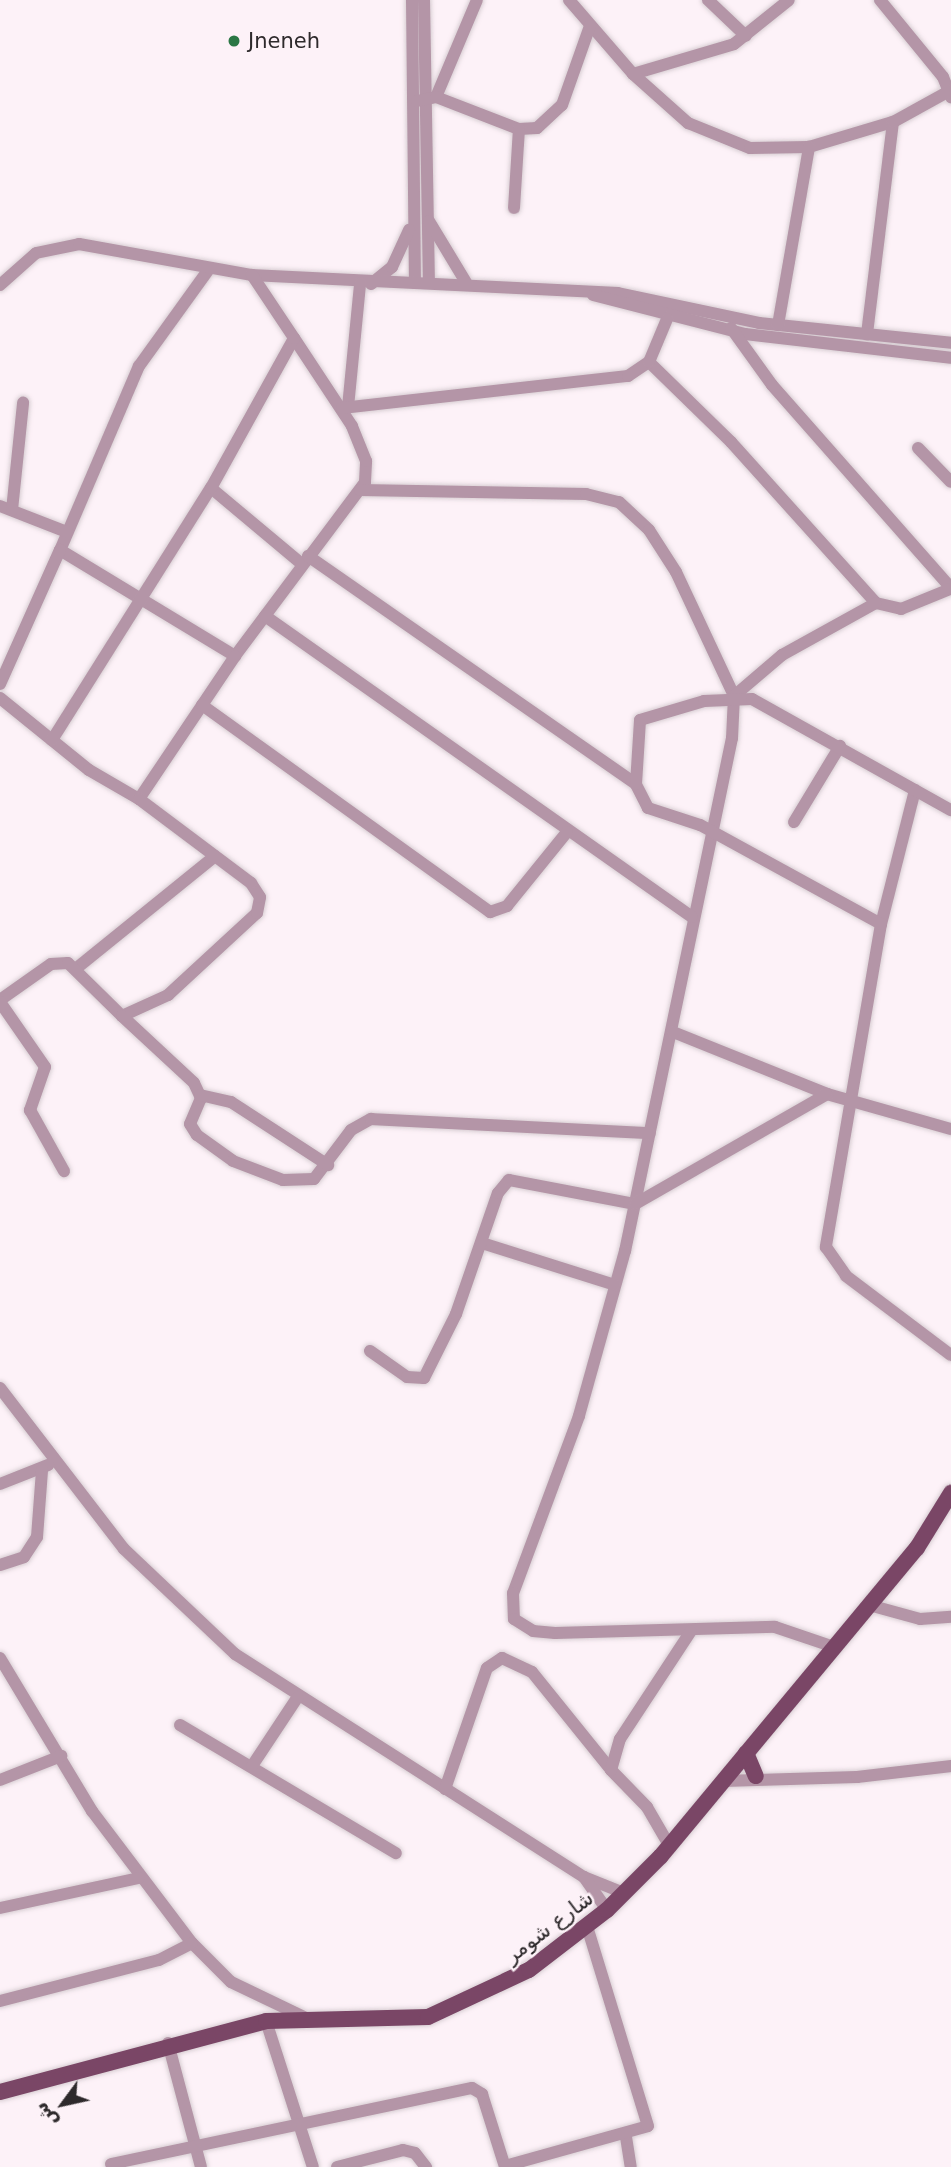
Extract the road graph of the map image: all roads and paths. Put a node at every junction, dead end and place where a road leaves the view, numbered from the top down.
1 (412, 0) edge
2 (424, 0) edge
3 (477, 0) edge
4 (569, 0) edge
5 (708, 0) edge
6 (789, 0) edge
7 (880, 0) edge
8 (590, 26) junction
9 (746, 36) junction
10 (632, 74) junction
11 (947, 74) edge
12 (950, 93) edge
13 (425, 100) junction
14 (892, 122) junction
15 (519, 129) junction
16 (809, 147) junction
17 (514, 208) dead end
18 (413, 213) junction
19 (427, 216) junction
20 (209, 269) junction
21 (252, 275) junction
22 (415, 283) junction
23 (429, 283) junction
24 (365, 284) junction
25 (467, 284) junction
26 (0, 285) edge
27 (580, 290) junction
28 (727, 317) junction
29 (667, 319) junction
30 (778, 325) junction
31 (732, 332) junction
32 (867, 334) junction
33 (294, 338) junction
34 (951, 343) edge
35 (950, 359) edge
36 (649, 362) junction
37 (23, 403) dead end
38 (345, 408) junction
39 (918, 448) dead end
40 (951, 482) edge
41 (211, 488) junction
42 (360, 491) junction
43 (6, 508) edge
44 (67, 532) junction
45 (60, 550) junction
46 (305, 560) junction
47 (950, 589) edge
48 (142, 598) junction
49 (876, 603) junction
50 (265, 616) junction
51 (6, 645) edge
52 (235, 656) junction
53 (0, 684) edge
54 (734, 696) junction
55 (0, 698) edge
56 (202, 705) junction
57 (52, 740) junction
58 (840, 746) junction
59 (636, 784) junction
60 (915, 790) junction
61 (139, 799) junction
62 (951, 810) edge
63 (794, 822) dead end
64 (567, 832) junction
65 (711, 832) junction
66 (215, 856) junction
67 (692, 917) junction
68 (881, 924) junction
69 (78, 967) junction
70 (0, 1001) edge
71 (121, 1016) junction
72 (673, 1032) junction
73 (827, 1094) junction
74 (200, 1095) junction
75 (849, 1101) junction
76 (951, 1129) edge
77 (650, 1133) junction
78 (328, 1164) junction
79 (64, 1171) dead end
80 (635, 1204) junction
81 (482, 1243) junction
82 (615, 1285) junction
83 (370, 1351) dead end
84 (951, 1355) edge
85 (0, 1388) edge
86 (54, 1461) junction
87 (42, 1470) junction
88 (0, 1485) edge
89 (950, 1496) edge
90 (0, 1564) edge
91 (869, 1605) junction
92 (951, 1617) edge
93 (691, 1631) junction
94 (834, 1647) junction
95 (0, 1658) edge
96 (297, 1698) junction
97 (180, 1725) dead end
98 (746, 1753) junction
99 (61, 1756) junction
100 (252, 1766) junction
101 (951, 1766) edge
102 (611, 1770) junction
103 (756, 1776) junction
104 (0, 1780) edge
105 (723, 1781) junction
106 (445, 1789) junction
107 (669, 1845) junction
108 (396, 1853) dead end
109 (584, 1877) junction
110 (139, 1878) junction
111 (624, 1893) junction
112 (0, 1908) edge
113 (607, 1910) junction
114 (587, 1927) junction
115 (192, 1943) junction
116 (0, 2001) edge
117 (307, 2018) junction
118 (266, 2021) junction
119 (168, 2043) junction
120 (0, 2092) edge
121 (300, 2125) junction
122 (625, 2137) junction
123 (197, 2149) junction
124 (111, 2164) dead end
125 (201, 2167) edge
126 (313, 2167) edge
127 (337, 2167) edge
128 (426, 2167) edge
129 (505, 2167) edge
130 (631, 2167) edge

1 - 13 street
2 - 13 street
3 - 13 street
4 - 8 street
5 - 9 street
6 - 9 street
7 - 11 street
8 - 10 street
8 - 15 street
9 - 10 street
10 - 16 street
11 - 12 street
12 - 14 street
13 - 15 street
13 - 18 street
13 - 19 street
14 - 16 street
14 - 32 street
15 - 17 street
16 - 30 street
18 - 22 street
18 - 24 street
19 - 23 street
19 - 25 street
20 - 21 street
20 - 26 street
20 - 44 street
21 - 24 street
21 - 33 street
22 - 23 street
22 - 24 street
23 - 25 street
24 - 38 street
25 - 27 street
27 - 28 street
27 - 29 street
28 - 30 street
28 - 31 street
29 - 31 street
29 - 36 street
30 - 32 street
31 - 35 street
31 - 47 street
32 - 34 street
33 - 38 street
33 - 41 street
36 - 38 street
36 - 49 street
37 - 43 street
38 - 42 street
39 - 40 street
41 - 46 street
41 - 48 street
42 - 46 street
42 - 54 street
43 - 44 street
44 - 45 street
45 - 48 street
45 - 51 street
46 - 50 street
46 - 59 street
47 - 49 street
48 - 52 street
48 - 57 street
49 - 54 street
50 - 52 street
50 - 64 street
51 - 53 street
52 - 56 street
54 - 58 street
54 - 59 street
54 - 65 street
55 - 57 street
56 - 61 street
56 - 64 street
57 - 61 street
58 - 60 street
58 - 63 street
59 - 65 street
60 - 62 street
60 - 68 street
61 - 66 street
64 - 67 street
65 - 67 street
65 - 68 street
66 - 69 street
66 - 71 street
67 - 72 street
68 - 75 street
69 - 70 street
69 - 71 street
70 - 79 street
71 - 74 street
72 - 73 street
72 - 77 street
73 - 75 street
73 - 80 street
74 - 78 street
74 - 78 street
75 - 76 street
75 - 84 street
77 - 78 street
77 - 80 street
80 - 81 street
80 - 82 street
81 - 82 street
81 - 83 street
82 - 93 street
85 - 86 street
86 - 87 street
86 - 96 street
87 - 88 street
87 - 90 street
89 - 91 main road, شارع شومر
91 - 92 street
91 - 94 main road, شارع شومر
93 - 94 street
93 - 102 street
94 - 98 main road, شارع شومر
95 - 99 street
96 - 100 street
96 - 106 street
97 - 100 street
98 - 103 main road
98 - 105 main road, شارع شومر
99 - 104 street
99 - 110 street
100 - 108 street
101 - 103 street
102 - 106 street
102 - 107 street
103 - 105 street
105 - 107 main road, شارع شومر
106 - 109 street
107 - 111 main road, شارع شومر
109 - 111 street
109 - 113 street
110 - 112 street
110 - 115 street
111 - 113 main road, شارع شومر
113 - 114 main road, شارع شومر
114 - 117 main road, شارع شومر
114 - 122 street
115 - 116 street
115 - 117 street
117 - 118 main road, شارع شومر
118 - 119 main road, شارع شومر
118 - 121 street
119 - 120 main road, شارع شومر
119 - 123 street
121 - 123 street
121 - 126 street
121 - 129 street
122 - 129 street
122 - 130 street
123 - 124 street
123 - 125 street
127 - 128 street

